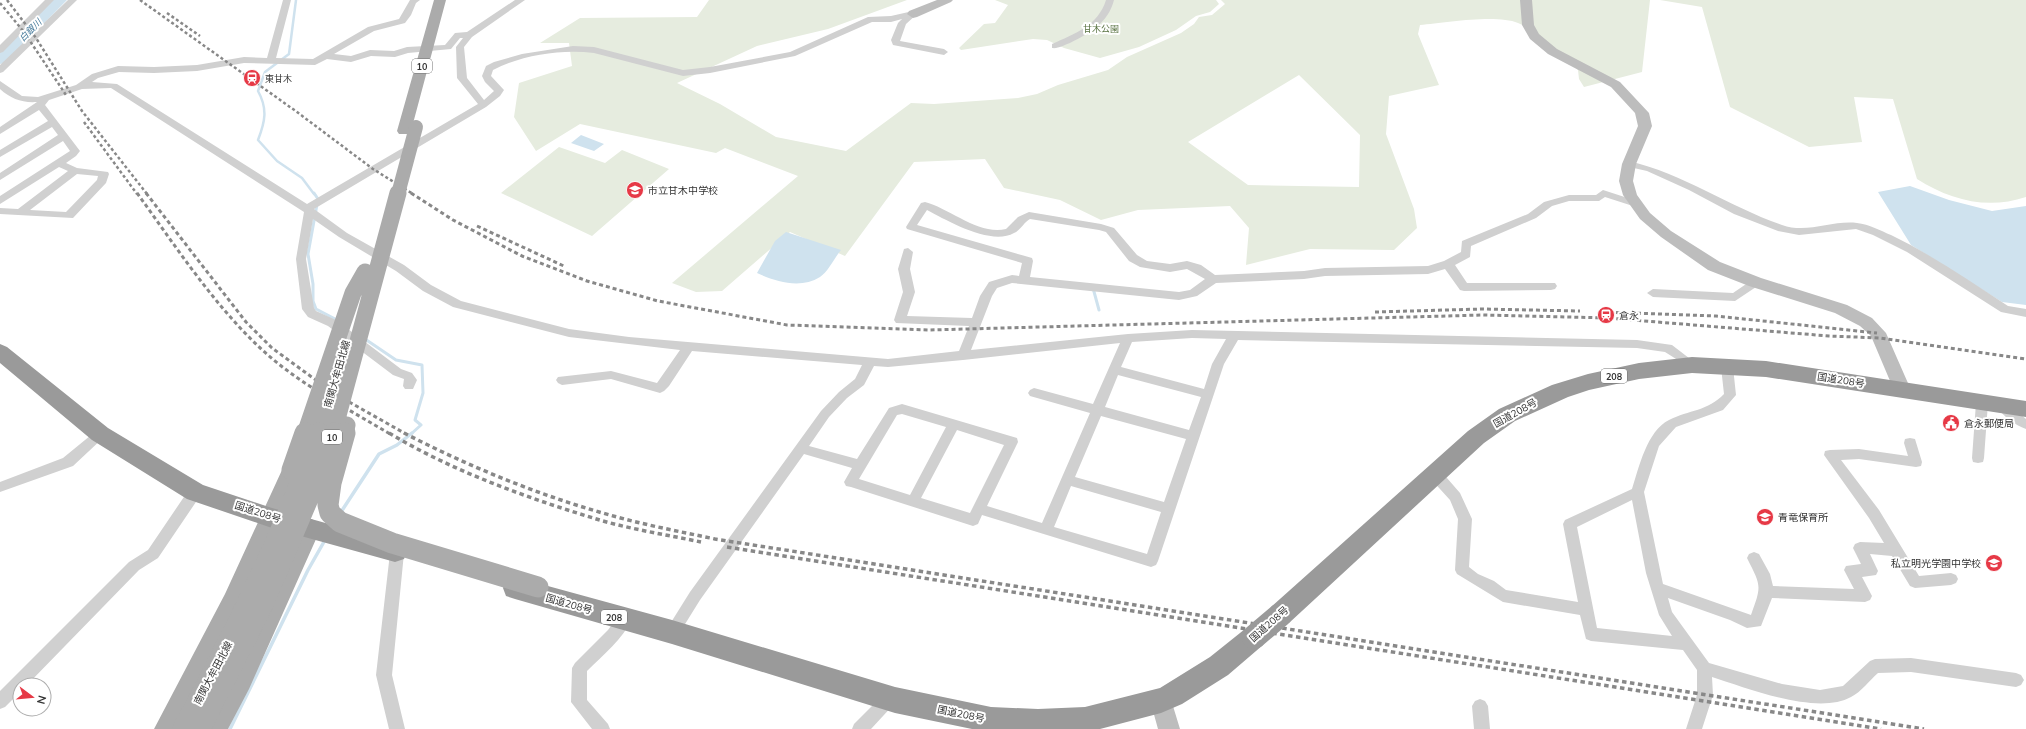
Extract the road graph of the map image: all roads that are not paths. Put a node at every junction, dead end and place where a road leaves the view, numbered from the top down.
1 (50, 0) edge
2 (73, 0) edge
3 (287, 0) edge
4 (416, 0) edge
5 (440, 0) edge
6 (449, 0) edge
7 (521, 0) edge
8 (947, 0) edge
9 (1110, 0) edge
10 (1526, 0) edge
11 (913, 14) junction
12 (469, 35) junction
13 (1055, 46) dead end
14 (432, 49) junction
15 (0, 50) edge
16 (944, 52) dead end
17 (327, 56) junction
18 (271, 60) junction
19 (0, 70) edge
20 (0, 84) edge
21 (80, 86) junction
22 (44, 102) junction
23 (483, 105) junction
24 (53, 122) junction
25 (410, 129) junction
26 (0, 131) edge
27 (64, 136) junction
28 (0, 156) edge
29 (28, 159) junction
30 (58, 163) junction
31 (1629, 164) junction
32 (75, 171) junction
33 (0, 177) edge
34 (0, 201) edge
35 (1636, 204) junction
36 (308, 210) junction
37 (0, 211) edge
38 (19, 213) junction
39 (908, 252) dead end
40 (1448, 264) junction
41 (365, 272) junction
42 (1213, 278) junction
43 (1024, 279) junction
44 (1755, 282) junction
45 (1551, 286) dead end
46 (1653, 293) dead end
47 (369, 304) junction
48 (2026, 313) edge
49 (976, 322) junction
50 (1234, 336) junction
51 (1128, 338) junction
52 (689, 346) junction
53 (0, 352) edge
54 (963, 356) junction
55 (870, 362) junction
56 (1692, 365) junction
57 (1727, 367) junction
58 (1114, 370) junction
59 (562, 380) dead end
60 (409, 386) dead end
61 (1902, 390) junction
62 (1034, 393) dead end
63 (1207, 394) junction
64 (1993, 404) junction
65 (2026, 409) edge
66 (1097, 411) junction
67 (2026, 424) edge
68 (954, 425) junction
69 (100, 434) junction
70 (1193, 436) junction
71 (1910, 443) dead end
72 (800, 448) junction
73 (1978, 458) dead end
74 (860, 465) junction
75 (1435, 474) junction
76 (1067, 480) junction
77 (0, 487) edge
78 (195, 492) junction
79 (1637, 492) junction
80 (913, 501) junction
81 (979, 509) junction
82 (1168, 509) junction
83 (272, 518) junction
84 (311, 528) junction
85 (1046, 530) junction
86 (1896, 550) junction
87 (397, 553) junction
88 (1754, 558) dead end
89 (1951, 579) dead end
90 (1658, 588) junction
91 (1767, 592) junction
92 (1586, 610) junction
93 (619, 618) junction
94 (672, 632) junction
95 (1686, 644) junction
96 (1704, 668) junction
97 (2016, 680) dead end
98 (890, 698) junction
99 (1161, 700) junction
100 (0, 702) edge
101 (1480, 706) dead end
102 (166, 729) edge
103 (183, 729) edge
104 (200, 729) edge
105 (216, 729) edge
106 (397, 729) edge
107 (602, 729) edge
108 (860, 729) edge
109 (1169, 729) edge
110 (1482, 729) edge
111 (1694, 729) edge

1 - 15 street
2 - 19 street
3 - 18 street
4 - 17 street
5 - 14 main road, 南関大牟田北線 / 10
6 - 14 main road, 南関大牟田北線 / 10
7 - 12 street
8 - 11 street
9 - 13 street
10 - 31 street
11 - 16 street
11 - 23 street
12 - 14 street
12 - 23 street
14 - 17 street
14 - 25 main road, 南関大牟田北線 / 10
17 - 18 street
18 - 21 street
20 - 22 street
21 - 22 street
21 - 36 street
22 - 24 street
22 - 26 street
23 - 36 street
24 - 27 street
24 - 28 street
25 - 41 main road, 南関大牟田北線 / 10
25 - 47 main road, 南関大牟田北線 / 10, bridge
27 - 29 street
27 - 30 street
28 - 29 street
29 - 33 street
30 - 32 street
30 - 34 street
31 - 35 street
31 - 48 street
32 - 38 street
32 - 38 street
35 - 40 street
35 - 44 street
36 - 52 street
36 - 60 street
37 - 38 street
39 - 49 street
40 - 42 street
40 - 45 street
41 - 83 main road, bridge
41 - 103 main road, 南関大牟田北線 / 10, bridge
42 - 43 street
42 - 43 street
43 - 49 street
44 - 46 street
44 - 61 street
47 - 93 main road, bridge
47 - 104 main road, 南関大牟田北線 / 10, bridge
49 - 54 street
50 - 51 street
50 - 56 street
50 - 63 street
51 - 54 street
51 - 58 street
52 - 55 street
52 - 59 street
53 - 69 highway, 国道208号 / 208
54 - 55 street
55 - 72 street
56 - 57 highway, 国道208号 / 208
56 - 75 highway, 国道208号 / 208
57 - 61 highway, 国道208号 / 208
57 - 79 street
58 - 63 street
58 - 66 street
61 - 64 highway, 国道208号 / 208
62 - 66 street
63 - 70 street
64 - 65 highway, 国道208号 / 208
64 - 67 street
64 - 73 street
66 - 70 street
66 - 76 street
68 - 74 street
68 - 80 street
68 - 81 street
69 - 77 street
69 - 78 highway, 国道208号 / 208
70 - 82 street
71 - 86 street
72 - 74 street
72 - 94 street
74 - 80 street
75 - 92 street
75 - 99 highway, 国道208号 / 208, bridge
76 - 82 street
76 - 85 street
78 - 83 highway, 国道208号 / 208
78 - 100 street
79 - 90 street
79 - 92 street
80 - 81 street
81 - 85 street
82 - 85 street
83 - 84 highway, 国道208号 / 208
83 - 102 main road
84 - 87 highway, 国道208号 / 208
84 - 105 main road
86 - 89 street
86 - 91 street
87 - 93 highway, 国道208号 / 208
87 - 106 street
88 - 91 street
90 - 91 street
90 - 95 street
92 - 95 street
93 - 94 highway, 国道208号 / 208
93 - 107 street
94 - 98 highway, 国道208号 / 208
95 - 96 street
96 - 97 street
96 - 111 street
98 - 99 highway, 国道208号 / 208
98 - 108 street
99 - 109 street
101 - 110 street

